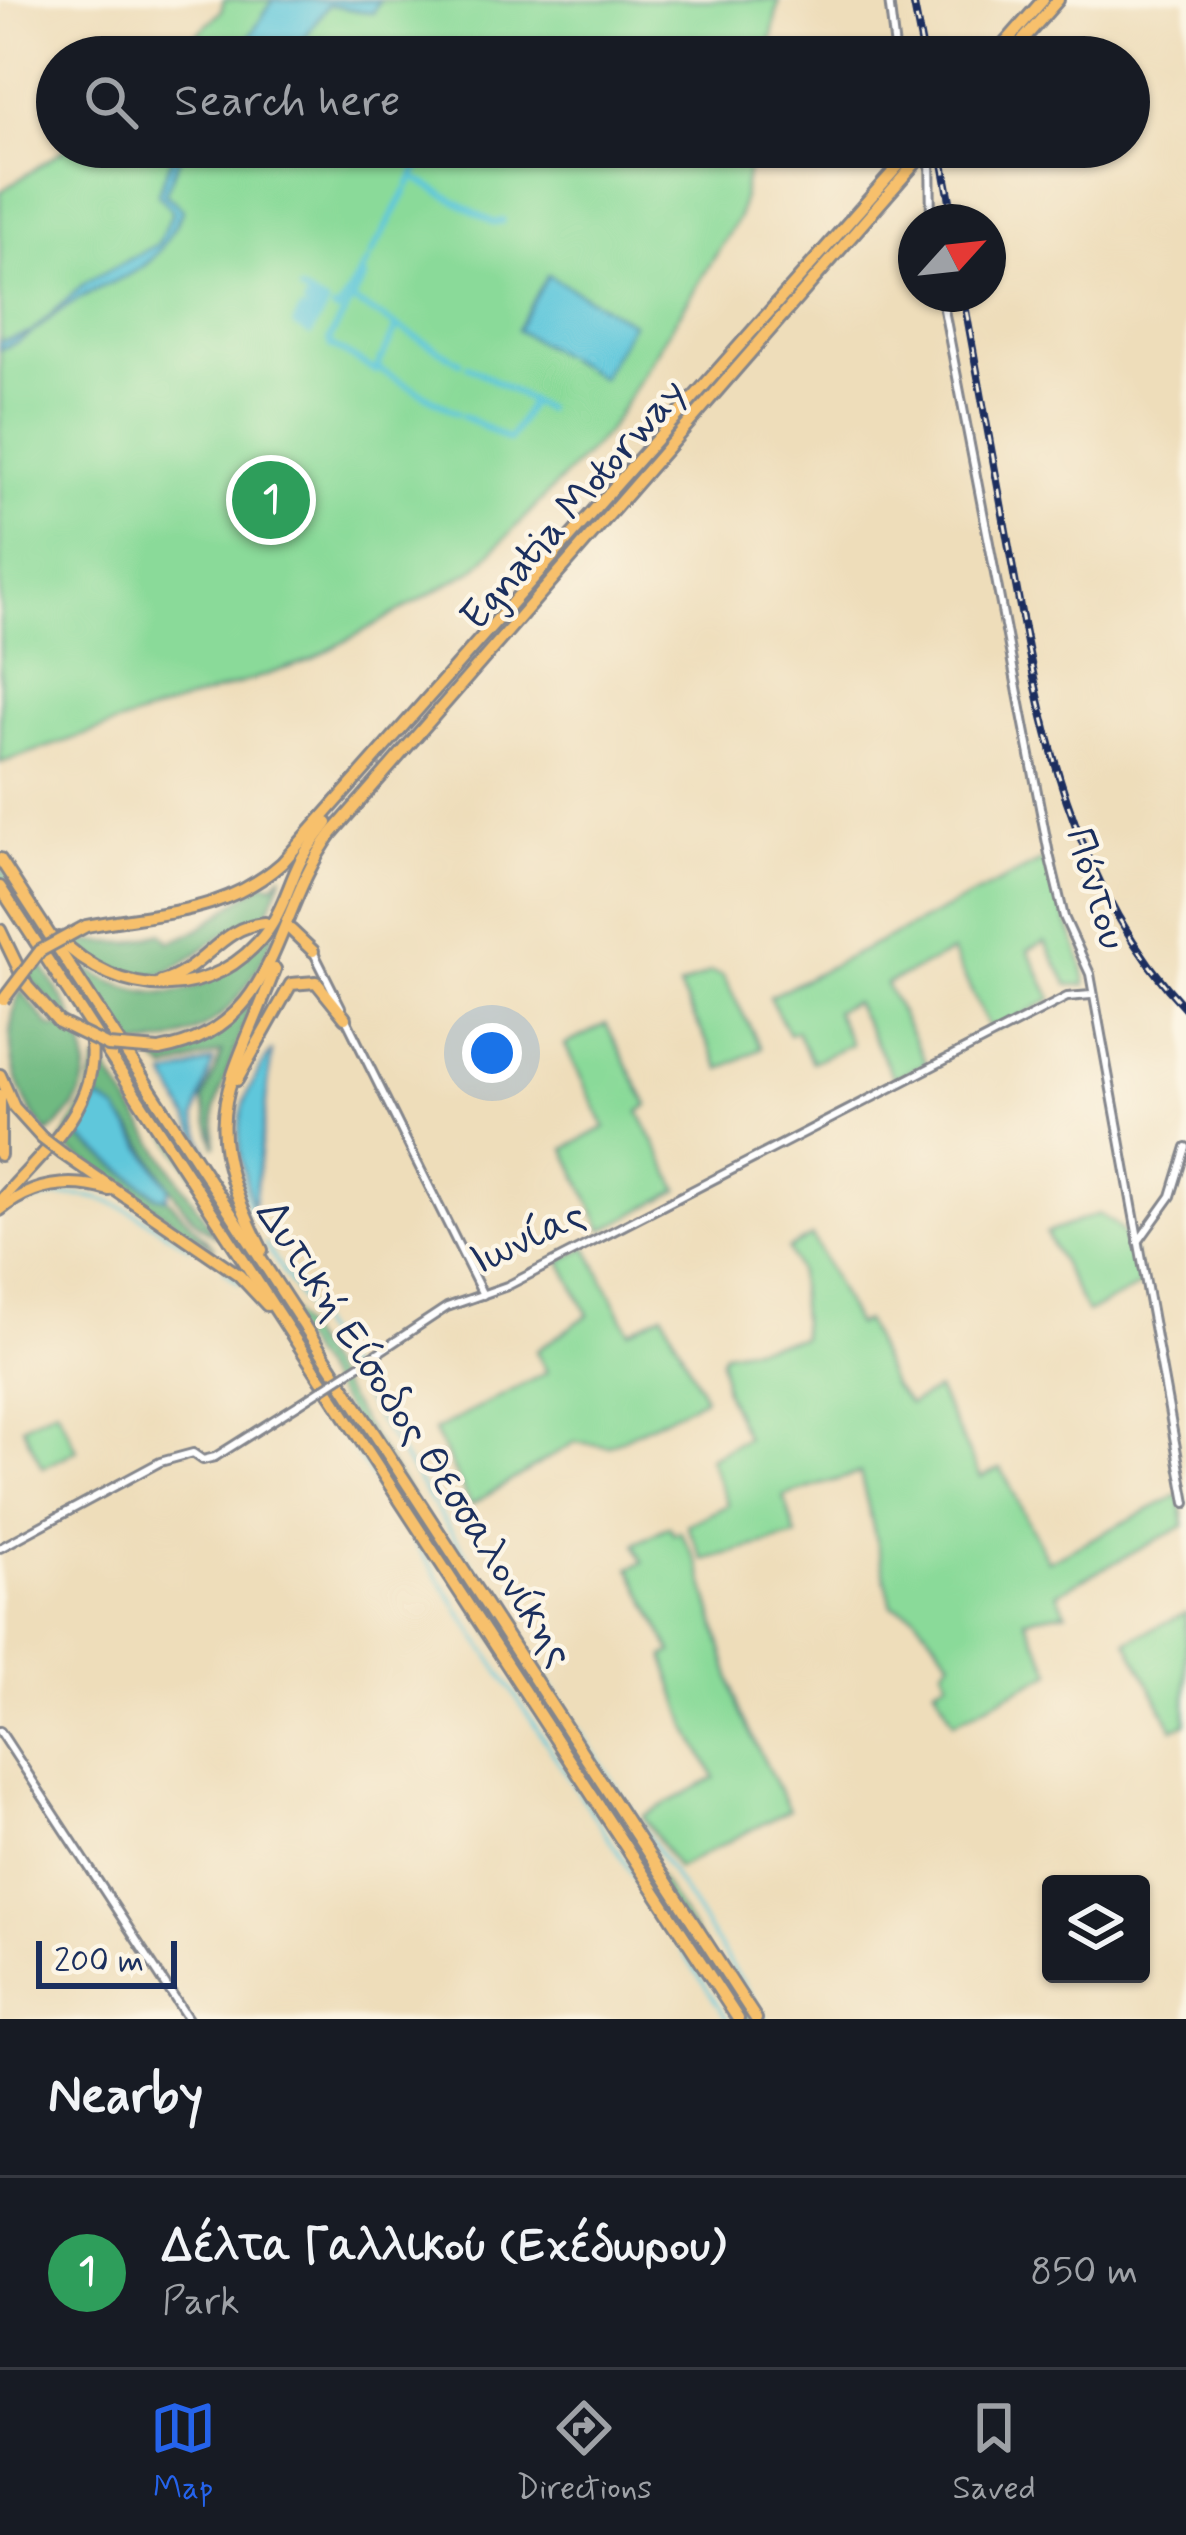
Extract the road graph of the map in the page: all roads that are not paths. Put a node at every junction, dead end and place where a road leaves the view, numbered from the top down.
1 (889, 0) edge
2 (1042, 0) edge
3 (1058, 0) edge
4 (893, 36) edge
5 (1011, 36) edge
6 (1026, 36) edge
7 (907, 168) edge
8 (908, 168) edge
9 (930, 168) edge
10 (932, 204) edge
11 (944, 312) edge
12 (338, 805) junction
13 (0, 859) edge
14 (17, 885) junction
15 (0, 887) edge
16 (265, 923) dead end
17 (307, 923) dead end
18 (291, 927) junction
19 (0, 929) edge
20 (313, 951) joint
21 (137, 984) junction
22 (71, 997) junction
23 (1093, 997) junction
24 (2, 1005) edge
25 (345, 1018) junction
26 (0, 1075) edge
27 (0, 1095) edge
28 (221, 1109) junction
29 (1186, 1147) edge
30 (0, 1155) edge
31 (140, 1204) junction
32 (0, 1206) edge
33 (1138, 1242) junction
34 (482, 1295) junction
35 (288, 1301) junction
36 (295, 1335) junction
37 (1186, 1503) edge
38 (0, 1548) edge
39 (0, 1731) edge
40 (188, 2019) edge
41 (738, 2019) edge
42 (755, 2019) edge

1 - 4 street
2 - 5 highway
3 - 6 highway
7 - 12 highway, Egnatia Motorway
8 - 18 highway, Egnatia Motorway
9 - 10 street
11 - 23 street, Πόντου
12 - 21 highway
12 - 24 highway, bridge
13 - 14 highway
14 - 21 highway
14 - 35 highway, Δυτική Είσοδος Θεσσαλονίκης
15 - 22 highway
16 - 21 highway
17 - 18 highway
18 - 19 highway, bridge
18 - 20 highway
18 - 28 highway
20 - 25 street
22 - 32 highway
22 - 36 highway
23 - 33 street, Πόντου
23 - 34 street, Ιωνίας
25 - 28 highway
25 - 34 street
26 - 31 highway, bridge
27 - 30 highway
28 - 35 highway
29 - 33 street
31 - 32 highway
31 - 36 highway
33 - 37 street, Πόντου
34 - 38 street, Ιωνίας, bridge
35 - 42 highway, Δυτική Είσοδος Θεσσαλονίκης
36 - 41 highway, Δυτική Είσοδος Θεσσαλονίκης
39 - 40 street

